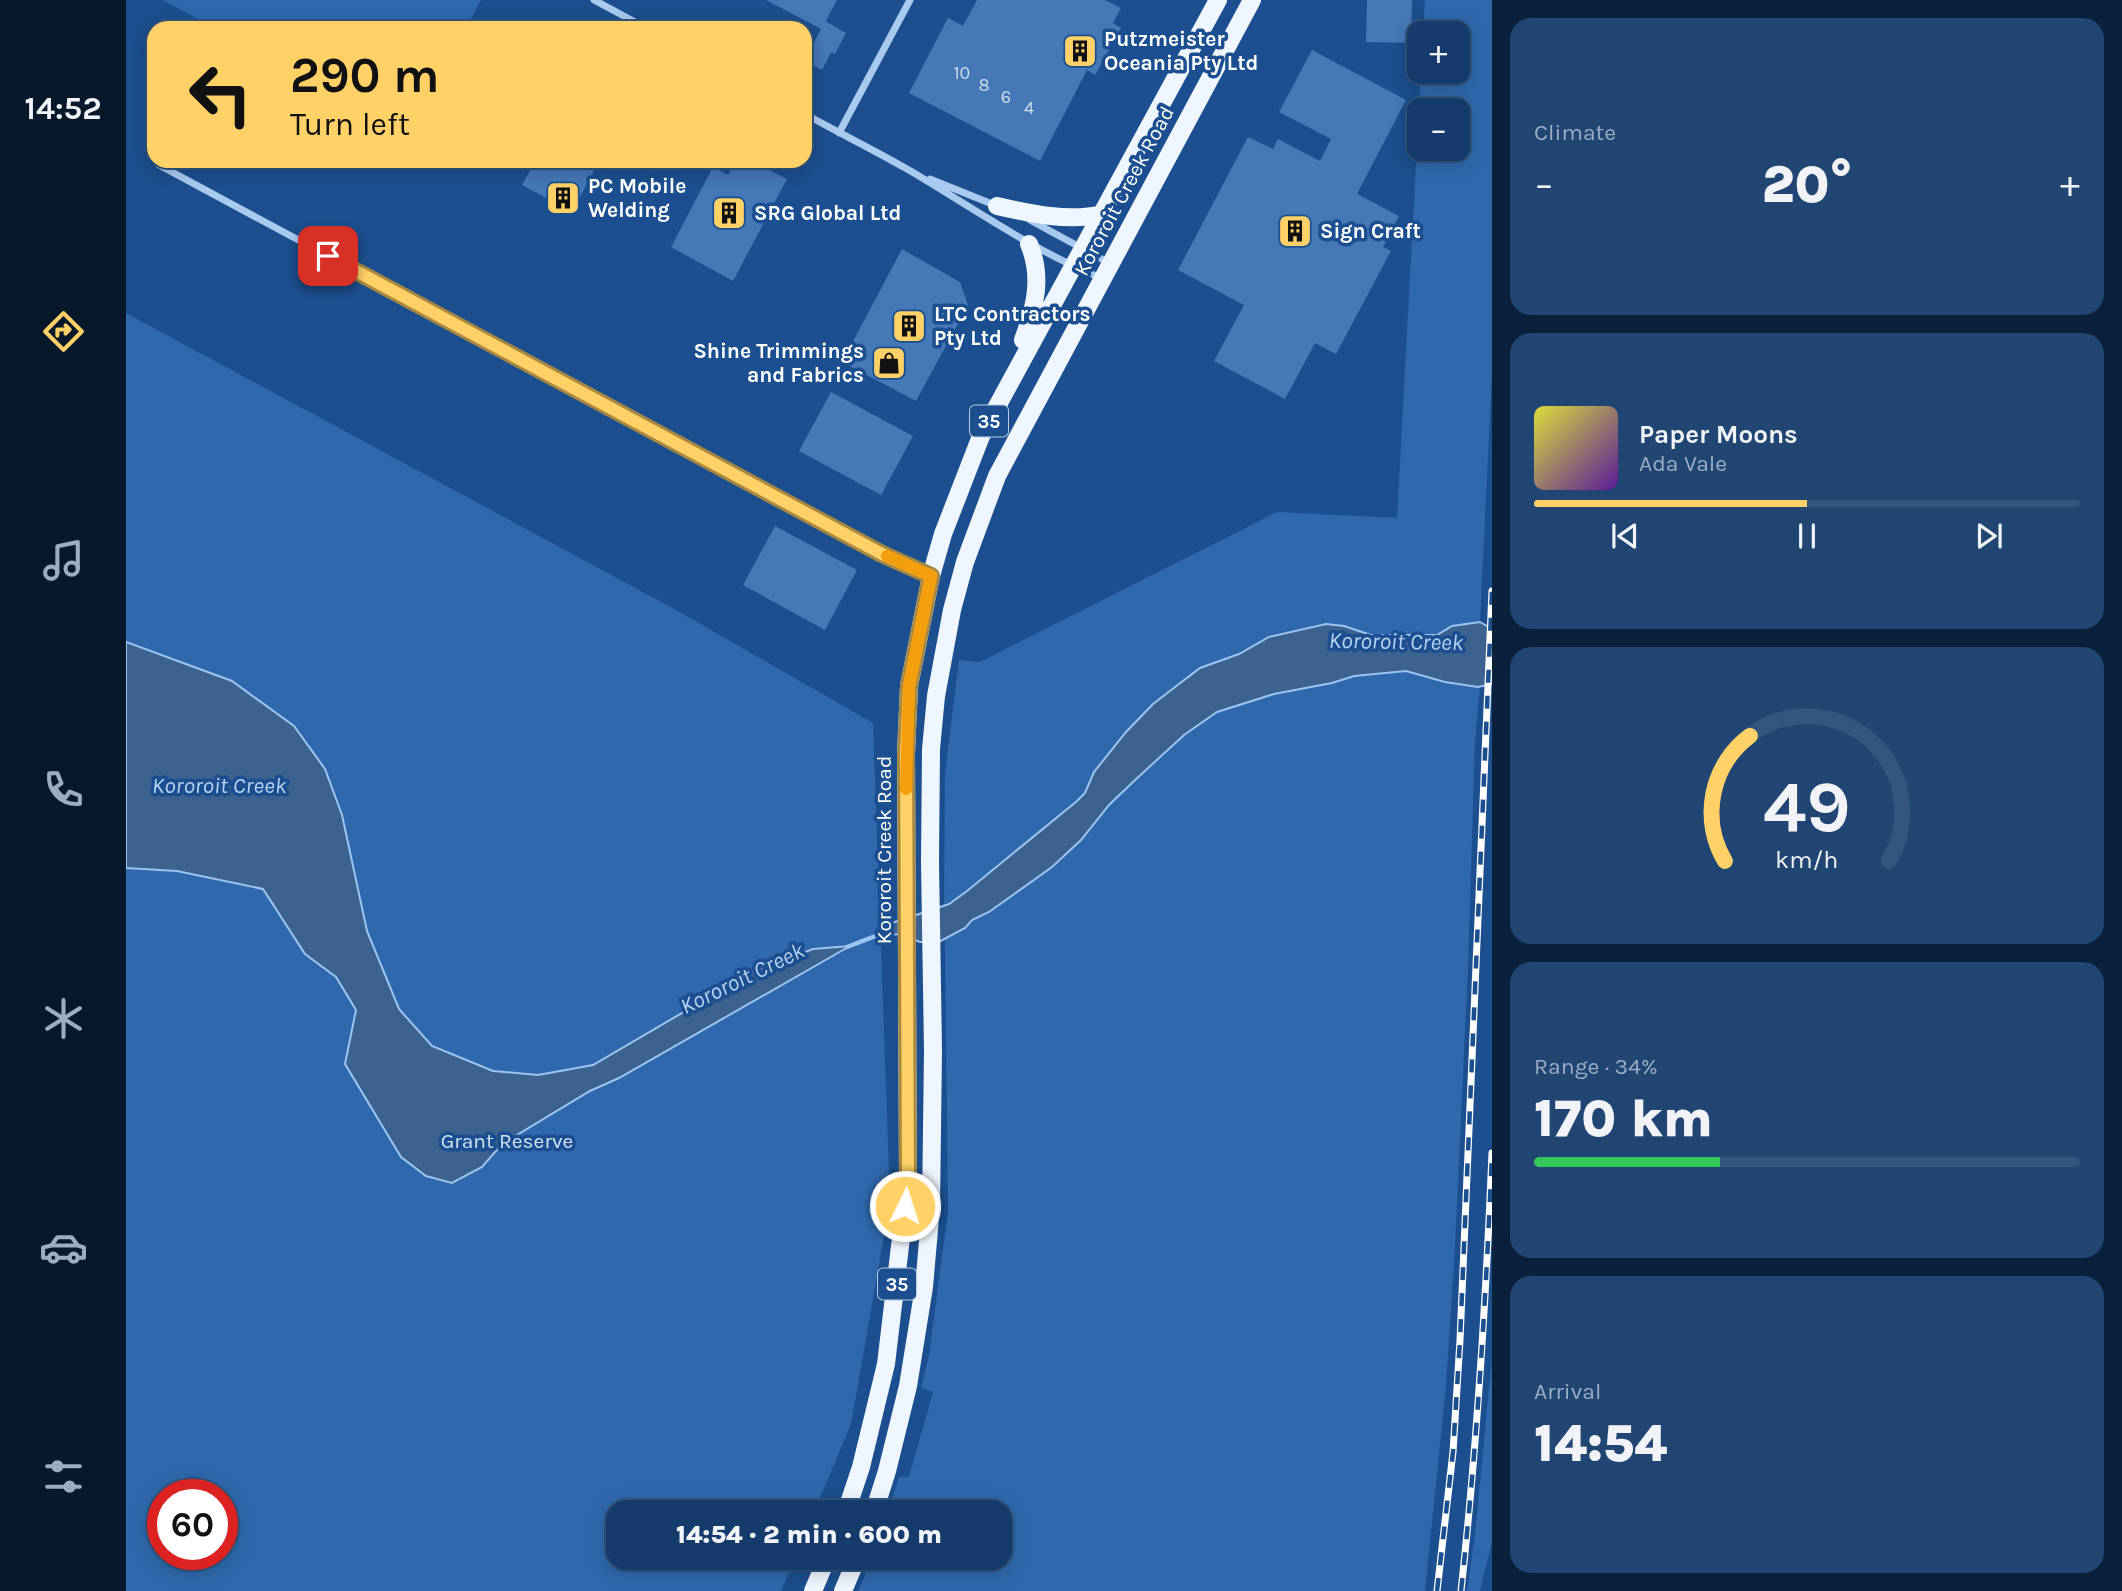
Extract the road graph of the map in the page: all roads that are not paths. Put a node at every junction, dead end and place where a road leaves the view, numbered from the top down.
1 (594, 0) edge
2 (911, 0) edge
3 (1218, 0) edge
4 (1252, 0) edge
5 (633, 21) edge
6 (812, 118) edge
7 (839, 133) junction
8 (165, 168) edge
9 (913, 173) junction
10 (997, 206) junction
11 (1104, 214) junction
12 (1030, 244) junction
13 (1083, 249) junction
14 (1073, 267) junction
15 (1107, 271) junction
16 (1007, 386) junction
17 (931, 576) junction
18 (850, 1500) edge
19 (877, 1500) edge
20 (822, 1570) edge
21 (852, 1570) edge
22 (813, 1591) edge
23 (843, 1591) edge

1 - 5 street
2 - 7 street
3 - 11 main road, Kororoit Creek Road / 35
4 - 15 main road, Kororoit Creek Road / 35
6 - 7 street
7 - 9 street
8 - 17 street
9 - 10 street
9 - 12 street
10 - 11 main road
10 - 13 street
11 - 13 main road, Kororoit Creek Road / 35
12 - 14 street
12 - 16 main road
13 - 14 main road, Kororoit Creek Road / 35
13 - 15 street
14 - 15 street
14 - 16 main road, Kororoit Creek Road / 35
15 - 19 main road, Kororoit Creek Road / 35
16 - 17 main road, Kororoit Creek Road / 35
17 - 18 main road, Kororoit Creek Road / 35
20 - 22 main road
21 - 23 main road

